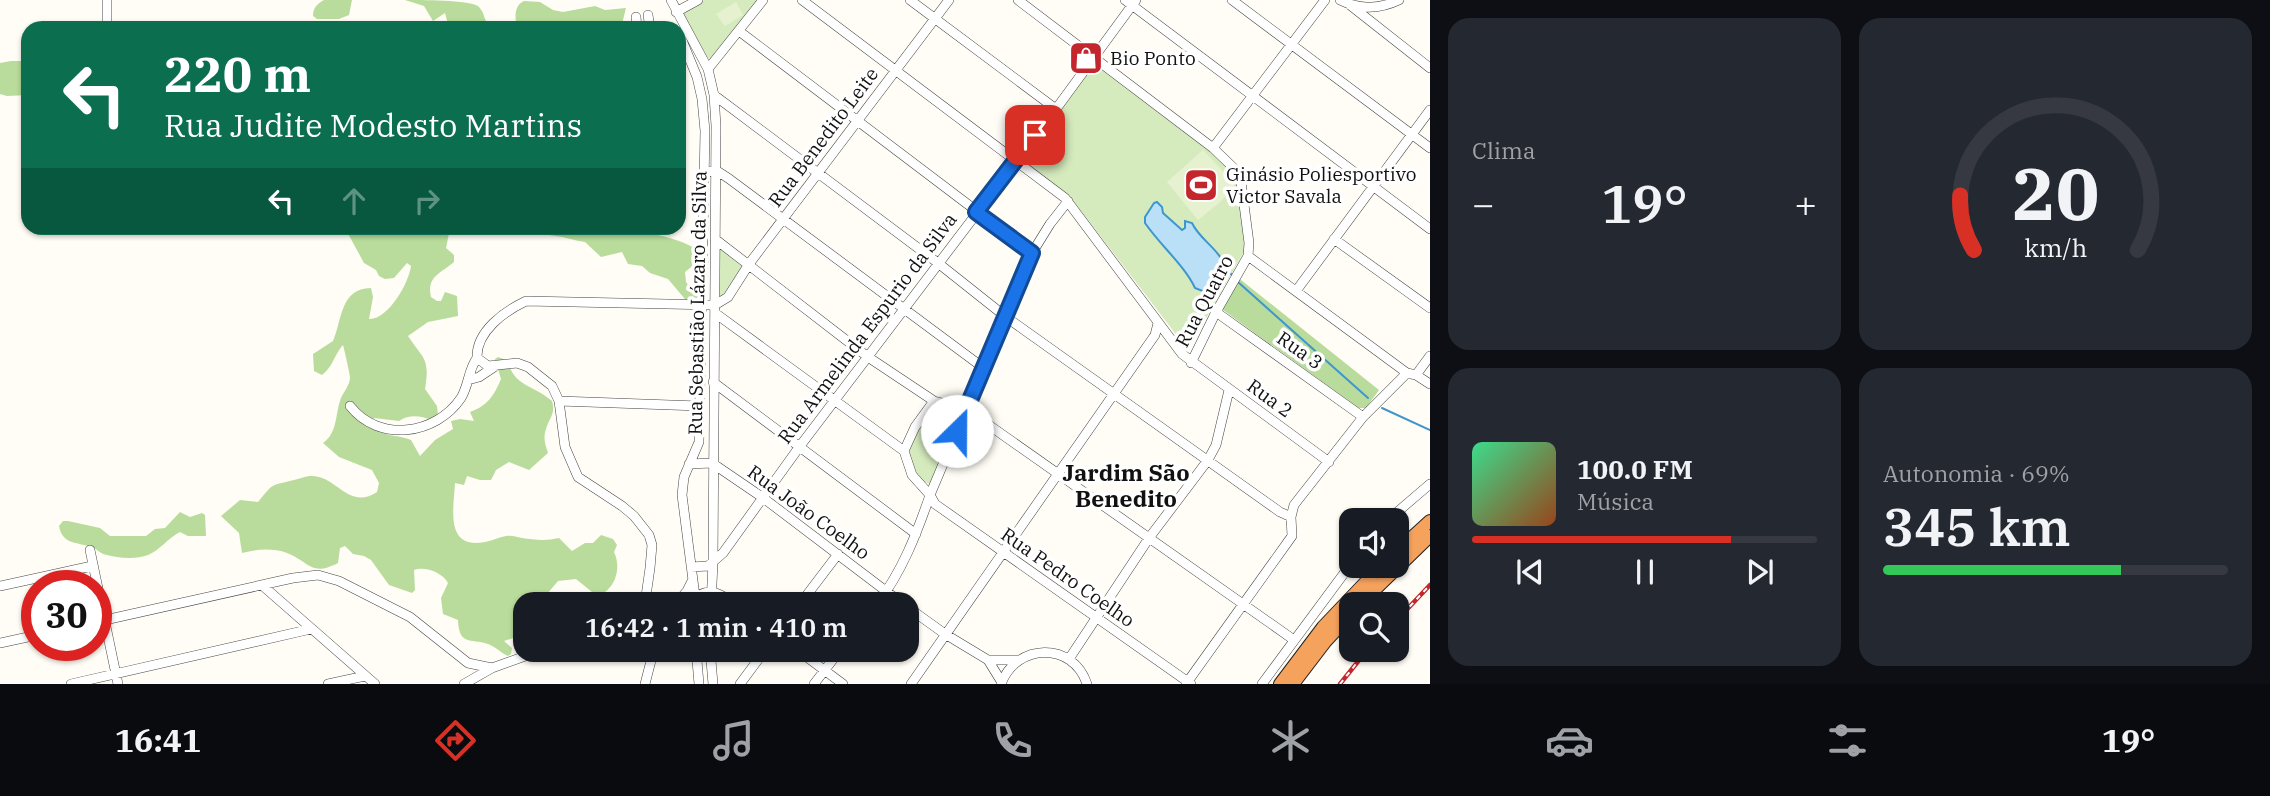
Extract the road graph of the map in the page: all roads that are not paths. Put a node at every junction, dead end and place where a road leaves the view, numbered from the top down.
1 (107, 0) edge
2 (671, 0) edge
3 (698, 0) edge
4 (763, 0) edge
5 (802, 0) edge
6 (910, 0) edge
7 (949, 0) edge
8 (1018, 0) edge
9 (1233, 0) edge
10 (1325, 0) edge
11 (1340, 0) edge
12 (1399, 0) edge
13 (1131, 2) edge
14 (1350, 5) junction
15 (677, 14) junction
16 (648, 16) dead end
17 (636, 17) dead end
18 (935, 19) junction
19 (107, 21) edge
20 (636, 21) edge
21 (649, 21) edge
22 (678, 21) edge
23 (681, 21) edge
24 (686, 30) edge
25 (738, 31) junction
26 (1292, 45) junction
27 (686, 51) edge
28 (1094, 58) junction
29 (1430, 68) edge
30 (708, 69) junction
31 (896, 70) junction
32 (714, 95) junction
33 (1253, 95) junction
34 (1056, 109) junction
35 (1430, 110) edge
36 (858, 121) junction
37 (1411, 134) junction
38 (1213, 148) junction
39 (1430, 148) edge
40 (1014, 161) junction
41 (717, 171) junction
42 (704, 172) junction
43 (818, 173) junction
44 (1373, 185) junction
45 (1068, 201) junction
46 (976, 212) junction
47 (783, 218) junction
48 (1430, 229) edge
49 (715, 239) junction
50 (1334, 239) junction
51 (1032, 253) junction
52 (1248, 256) junction
53 (938, 263) junction
54 (749, 264) junction
55 (1296, 291) junction
56 (702, 302) junction
57 (715, 306) junction
58 (1430, 308) edge
59 (904, 309) junction
60 (1216, 312) junction
61 (1006, 317) junction
62 (1158, 323) junction
63 (1430, 356) edge
64 (868, 357) junction
65 (477, 358) junction
66 (1191, 363) junction
67 (494, 367) junction
68 (985, 369) junction
69 (1411, 374) junction
70 (468, 380) junction
71 (713, 382) junction
72 (1430, 384) edge
73 (1229, 390) junction
74 (1112, 395) junction
75 (558, 401) junction
76 (934, 401) junction
77 (835, 402) junction
78 (350, 406) dead end
79 (699, 406) junction
80 (966, 409) junction
81 (1363, 417) junction
82 (800, 446) junction
83 (904, 451) junction
84 (1208, 460) junction
85 (1329, 462) junction
86 (712, 463) junction
87 (689, 464) junction
88 (1058, 473) junction
89 (1430, 484) edge
90 (930, 495) junction
91 (762, 498) junction
92 (1402, 508) edge
93 (1291, 517) junction
94 (1430, 521) edge
95 (916, 534) junction
96 (1430, 536) edge
97 (1149, 538) junction
98 (1409, 540) edge
99 (713, 543) junction
100 (728, 545) junction
101 (90, 550) dead end
102 (1003, 553) junction
103 (838, 554) junction
104 (713, 563) junction
105 (92, 566) junction
106 (691, 567) junction
107 (93, 570) edge
108 (1340, 578) edge
109 (1370, 578) edge
110 (693, 579) junction
111 (0, 586) edge
112 (263, 586) junction
113 (711, 591) joint
114 (647, 592) edge
115 (686, 592) edge
116 (695, 592) edge
117 (715, 592) edge
118 (809, 592) edge
119 (887, 592) joint
120 (1372, 592) edge
121 (1242, 604) junction
122 (919, 615) edge
123 (1096, 617) junction
124 (112, 618) edge
125 (1339, 627) edge
126 (311, 629) junction
127 (945, 634) junction
128 (21, 638) edge
129 (1294, 640) junction
130 (0, 643) edge
131 (1069, 659) junction
132 (513, 660) edge
133 (988, 660) junction
134 (1018, 660) junction
135 (112, 661) edge
136 (649, 662) edge
137 (651, 662) edge
138 (697, 662) edge
139 (711, 662) edge
140 (756, 662) edge
141 (813, 662) edge
142 (830, 662) edge
143 (468, 663) junction
144 (650, 665) junction
145 (492, 668) junction
146 (824, 670) junction
147 (365, 676) junction
148 (117, 679) edge
149 (468, 682) edge
150 (1001, 683) edge
151 (1188, 683) edge
152 (71, 684) edge
153 (328, 684) edge
154 (375, 684) edge
155 (645, 684) edge
156 (699, 684) edge
157 (713, 684) edge
158 (740, 684) edge
159 (814, 684) edge
160 (843, 684) edge
161 (911, 684) edge
162 (1087, 684) edge
163 (1262, 684) edge
164 (1280, 684) edge
165 (1293, 684) edge

1 - 19 street
2 - 15 street, Rua Sebastião Lázaro da Silva
3 - 15 street
4 - 25 street
5 - 31 street, Rua 2
6 - 18 street
7 - 18 street, Rua Benedito Leite
8 - 28 street
9 - 26 street
10 - 26 street
11 - 14 street
12 - 14 street
13 - 28 street, Rua Armelinda Espurio da Silva
13 - 33 street
14 - 29 street
15 - 22 street, Rua Sebastião Lázaro da Silva
15 - 23 street, Rua Sebastião Lázaro da Silva
16 - 21 street
17 - 20 street
18 - 31 street, Rua Benedito Leite
18 - 34 street
24 - 30 street, Rua Sebastião Lázaro da Silva
25 - 30 street
25 - 36 street
26 - 33 street
26 - 37 street
27 - 42 street, Rua Sebastião Lázaro da Silva
28 - 34 street, Rua Armelinda Espurio da Silva
28 - 38 street
30 - 32 street, Rua Sebastião Lázaro da Silva
31 - 36 street, Rua Benedito Leite
31 - 40 street, Rua 2
32 - 41 street, Rua Sebastião Lázaro da Silva
32 - 43 street
33 - 38 street
33 - 44 street
34 - 40 street, Rua Armelinda Espurio da Silva
35 - 37 street
36 - 43 street, Rua Benedito Leite
36 - 46 street
37 - 39 street
37 - 44 street
38 - 52 street
40 - 45 street, Rua 2
40 - 46 street, Rua Armelinda Espurio da Silva
41 - 42 street
41 - 47 street
41 - 49 street, Rua Sebastião Lázaro da Silva
42 - 56 street, Rua Sebastião Lázaro da Silva
43 - 47 street, Rua Benedito Leite
43 - 53 street
44 - 48 street
44 - 50 street
45 - 51 street
45 - 62 street, Rua 2
46 - 51 street
46 - 53 street, Rua Armelinda Espurio da Silva
47 - 54 street, Rua Benedito Leite
47 - 59 street
49 - 54 street
49 - 57 street, Rua Sebastião Lázaro da Silva
50 - 55 street
50 - 58 street
51 - 61 street
52 - 55 street
52 - 60 street, Rua Quatro
53 - 59 street, Rua Armelinda Espurio da Silva
53 - 61 street
54 - 57 street, Rua Benedito Leite
54 - 64 street
55 - 69 street
56 - 57 street
56 - 65 street
56 - 79 street, Rua Sebastião Lázaro da Silva
57 - 71 street, Rua Sebastião Lázaro da Silva
57 - 77 street
59 - 64 street, Rua Armelinda Espurio da Silva
59 - 68 street
60 - 66 street, Rua Quatro
60 - 81 street, Rua 3
61 - 68 street
61 - 74 street
62 - 66 street, Rua 2
62 - 74 street
63 - 69 street
64 - 76 street
64 - 77 street, Rua Armelinda Espurio da Silva
65 - 67 street
65 - 70 street
66 - 73 street, Rua 2
67 - 70 street
67 - 75 street
68 - 80 street
69 - 72 street
69 - 81 street
70 - 78 street
71 - 82 street
71 - 86 street, Rua Sebastião Lázaro da Silva
73 - 84 street
73 - 85 street, Rua 2
74 - 84 street
74 - 88 street
75 - 79 street
75 - 114 street
76 - 80 street
76 - 83 street
77 - 82 street, Rua Armelinda Espurio da Silva
77 - 83 street
79 - 87 street, Rua Sebastião Lázaro da Silva
80 - 88 street
80 - 90 street
81 - 85 street
82 - 91 street, Rua Armelinda Espurio da Silva
82 - 95 street
83 - 90 street, Rua Pedro Coelho
84 - 93 street
84 - 97 street
85 - 93 street
86 - 87 street
86 - 91 street, Rua João Coelho
86 - 99 street, Rua Sebastião Lázaro da Silva
87 - 106 street, Rua Sebastião Lázaro da Silva
88 - 97 street
88 - 102 street
89 - 92 street
90 - 95 street
90 - 102 street, Rua Pedro Coelho
91 - 100 street, Rua Armelinda Espurio da Silva
91 - 103 street, Rua João Coelho
93 - 121 street
94 - 98 highway
95 - 119 street
96 - 120 highway
97 - 121 street
97 - 123 street
99 - 100 street
99 - 104 street, Rua Sebastião Lázaro da Silva
100 - 104 street, Rua Armelinda Espurio da Silva
101 - 105 street
102 - 123 street, Rua Pedro Coelho
102 - 127 street
103 - 118 street
103 - 119 street, Rua João Coelho
104 - 106 street
104 - 113 street, Rua Sebastião Lázaro da Silva
105 - 107 street
105 - 111 street
106 - 110 street, Rua Sebastião Lázaro da Silva
108 - 129 street
109 - 164 highway
110 - 115 street
110 - 116 street, Rua Sebastião Lázaro da Silva
112 - 124 street
112 - 126 street
112 - 143 street
113 - 117 street
121 - 129 street
121 - 151 street
122 - 127 street, Rua João Coelho
123 - 131 street
123 - 151 street, Rua Pedro Coelho
125 - 165 highway
126 - 147 street
126 - 148 street
127 - 133 street, Rua João Coelho
127 - 161 street
128 - 130 street
129 - 163 street
131 - 134 street
131 - 162 street
132 - 145 street
133 - 134 street
133 - 150 street, Rua João Coelho
134 - 150 street
135 - 148 street
136 - 144 street
137 - 144 street
138 - 156 street
139 - 157 street
140 - 158 street
141 - 146 street
142 - 146 street
143 - 145 street
143 - 149 street
144 - 155 street
145 - 149 street
146 - 159 street
146 - 160 street
147 - 153 street
147 - 154 street
148 - 152 street

